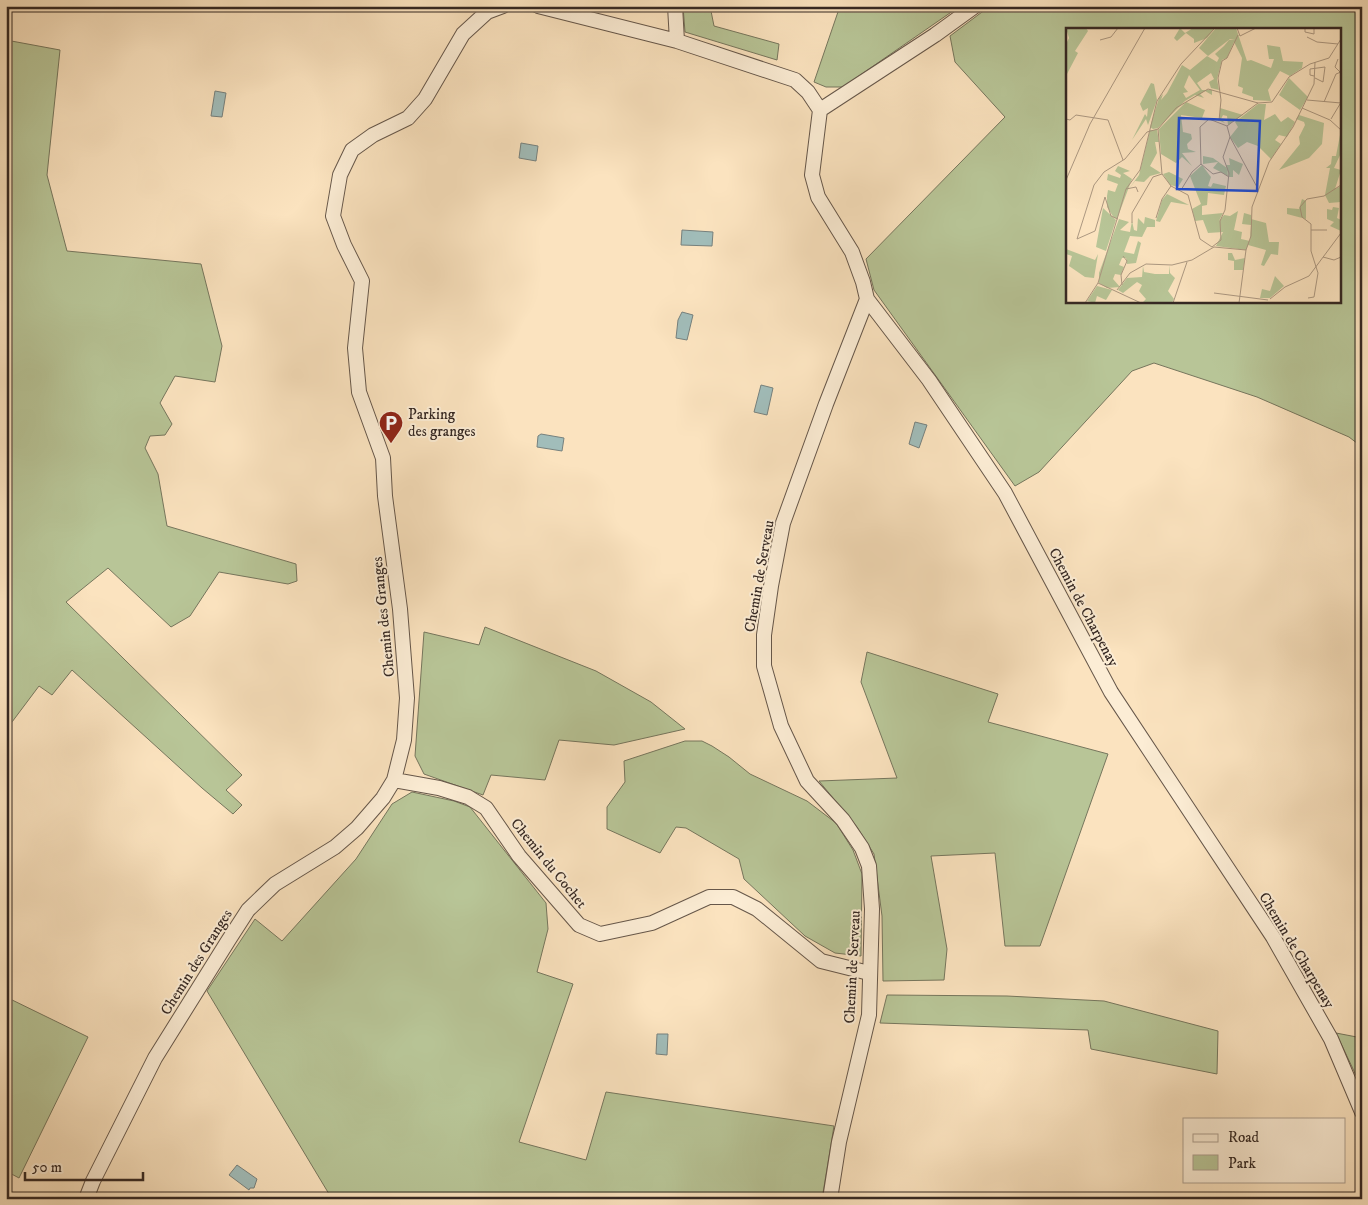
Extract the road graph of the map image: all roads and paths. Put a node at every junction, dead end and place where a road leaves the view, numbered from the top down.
1 (503, 6) edge
2 (538, 6) edge
3 (675, 6) edge
4 (975, 6) edge
5 (677, 41) junction
6 (820, 110) junction
7 (867, 299) junction
8 (394, 780) junction
9 (870, 973) junction
10 (1362, 1112) edge
11 (86, 1199) edge
12 (830, 1199) edge

1 - 8 street, Chemin des Granges
2 - 5 street
3 - 5 street
4 - 6 street
5 - 6 street
6 - 7 street, Chemin de Charpenay
7 - 9 street, Chemin de Serveau
7 - 10 street, Chemin de Charpenay
8 - 9 street, Chemin du Cochet
8 - 11 street, Chemin des Granges
9 - 12 street, Chemin de Serveau

